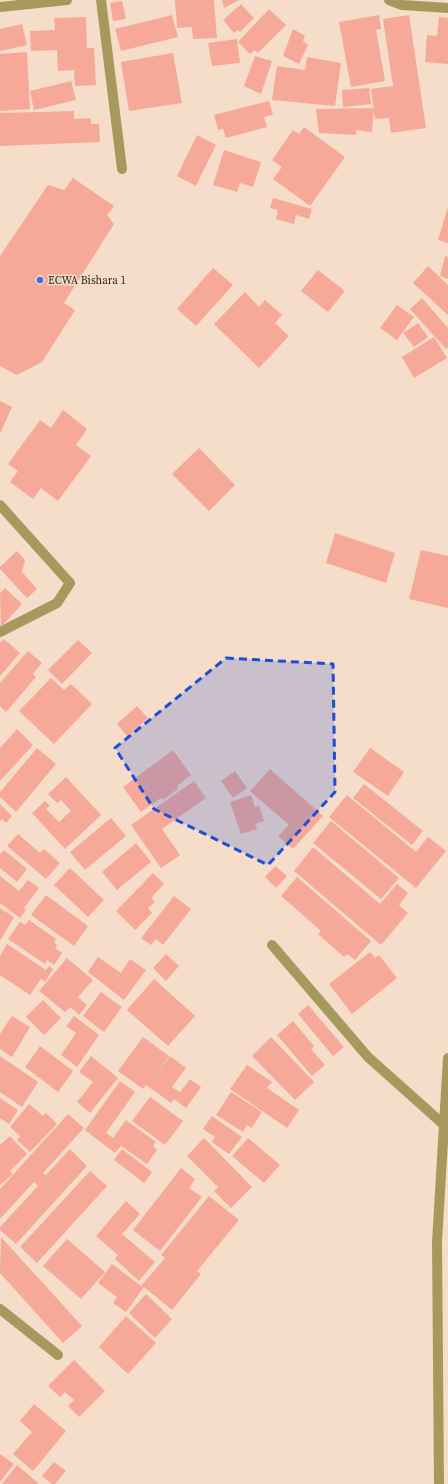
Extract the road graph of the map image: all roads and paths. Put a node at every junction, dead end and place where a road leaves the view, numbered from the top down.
1 (68, 0) edge
2 (101, 0) edge
3 (389, 0) edge
4 (0, 7) edge
5 (448, 8) edge
6 (122, 169) dead end
7 (0, 505) edge
8 (0, 632) edge
9 (272, 945) dead end
10 (448, 1058) edge
11 (443, 1124) junction
12 (0, 1309) edge
13 (58, 1355) dead end
14 (439, 1484) edge

1 - 4 street
2 - 6 street
3 - 5 street
7 - 8 street
9 - 11 street
10 - 11 street
11 - 14 street
12 - 13 street

